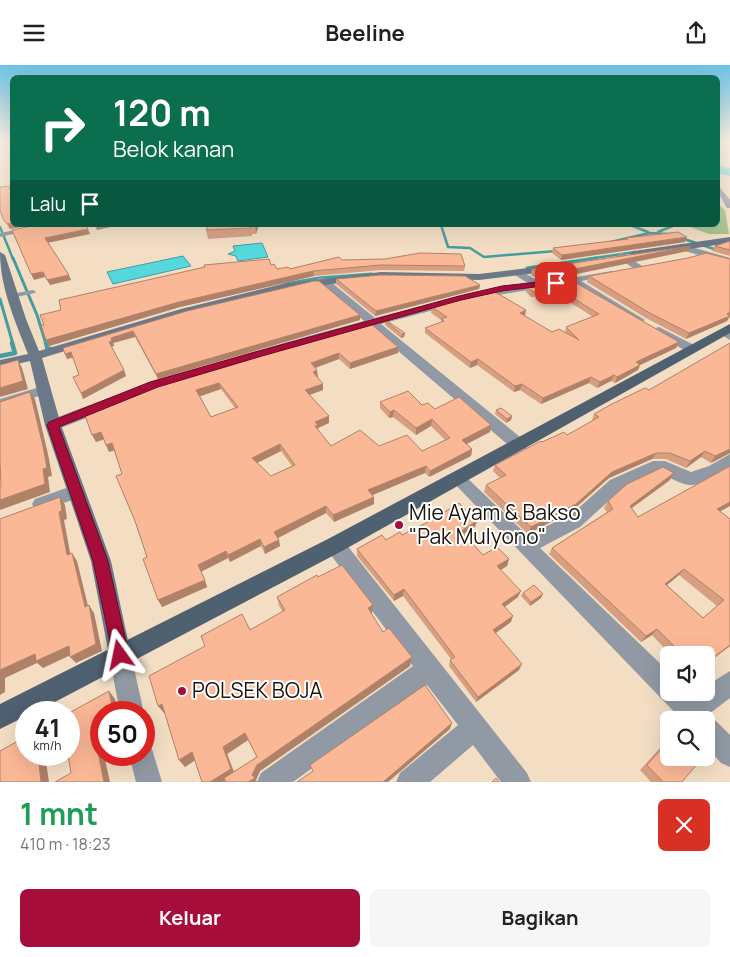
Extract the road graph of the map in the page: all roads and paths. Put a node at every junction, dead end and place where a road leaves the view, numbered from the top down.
1 (720, 190) edge
2 (730, 206) edge
3 (38, 227) edge
4 (0, 235) edge
5 (730, 240) edge
6 (704, 248) junction
7 (0, 255) edge
8 (685, 259) edge
9 (730, 261) edge
10 (566, 265) edge
11 (519, 273) junction
12 (3, 278) edge
13 (572, 280) junction
14 (322, 281) junction
15 (540, 286) junction
16 (33, 292) dead end
17 (12, 295) junction
18 (372, 323) junction
19 (728, 332) edge
20 (692, 349) junction
21 (35, 356) junction
22 (0, 364) edge
23 (43, 390) junction
24 (0, 403) edge
25 (53, 425) junction
26 (519, 445) junction
27 (730, 459) edge
28 (458, 479) junction
29 (75, 491) junction
30 (25, 511) edge
31 (335, 545) junction
32 (526, 546) junction
33 (120, 655) junction
34 (429, 669) junction
35 (660, 680) edge
36 (730, 683) edge
37 (130, 701) edge
38 (680, 701) edge
39 (690, 711) edge
40 (707, 711) edge
41 (0, 717) edge
42 (475, 727) junction
43 (715, 738) edge
44 (730, 754) edge
45 (145, 766) edge
46 (149, 782) edge
47 (270, 782) edge
48 (409, 782) edge
49 (518, 782) edge

1 - 2 street
3 - 4 lane
5 - 6 street
6 - 8 street
6 - 9 street
6 - 13 street
7 - 12 street
10 - 11 street
11 - 14 street
11 - 15 street
12 - 17 street
13 - 15 street
13 - 20 street
14 - 18 street
14 - 21 street
15 - 18 street
16 - 17 lane
17 - 21 street
18 - 25 street
18 - 26 street
19 - 20 main road
20 - 26 main road
21 - 22 street
21 - 23 street
23 - 24 street
23 - 25 street
25 - 29 street
26 - 28 main road
27 - 32 street
28 - 31 main road
28 - 32 street
29 - 30 street
29 - 33 street
31 - 33 main road
31 - 34 street
32 - 35 street
33 - 37 street
33 - 41 main road
34 - 42 street
34 - 47 street
36 - 40 street
38 - 39 street
42 - 48 street
42 - 49 street
43 - 44 street
45 - 46 street

